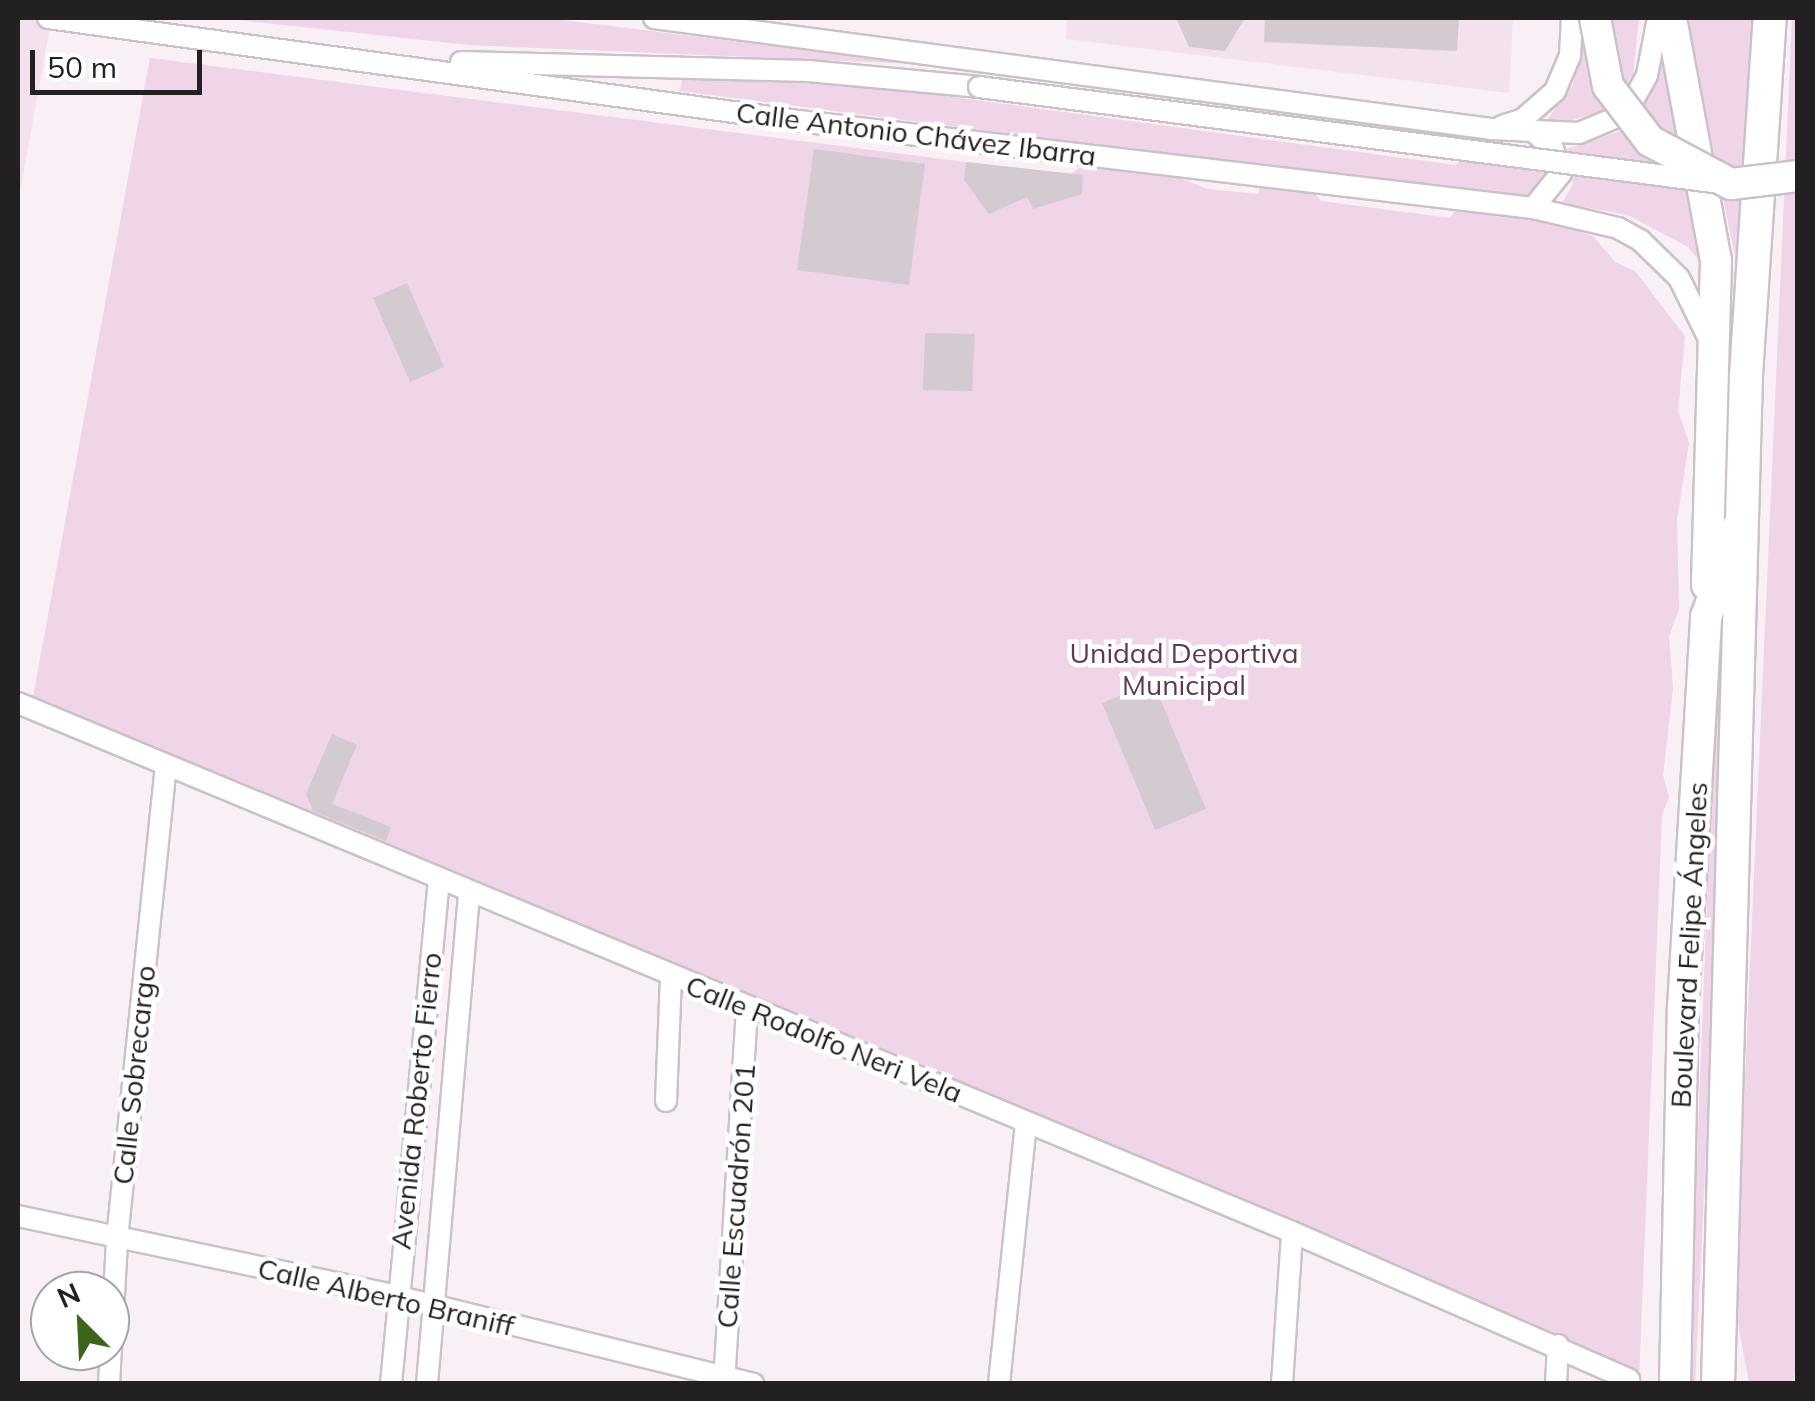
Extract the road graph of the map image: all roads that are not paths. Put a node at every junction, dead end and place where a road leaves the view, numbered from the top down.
1 (48, 18) edge
2 (166, 18) edge
3 (654, 18) edge
4 (1572, 18) edge
5 (1595, 18) edge
6 (1658, 18) edge
7 (1671, 18) edge
8 (1770, 18) edge
9 (187, 35) junction
10 (364, 59) junction
11 (1491, 130) junction
12 (1535, 133) junction
13 (1798, 176) edge
14 (1730, 184) junction
15 (1533, 208) junction
16 (1714, 357) junction
17 (1742, 513) junction
18 (1706, 616) junction
19 (18, 703) edge
20 (166, 767) junction
21 (439, 879) junction
22 (469, 893) junction
23 (671, 976) junction
24 (747, 1008) junction
25 (666, 1101) dead end
26 (1026, 1123) junction
27 (18, 1216) edge
28 (1292, 1232) junction
29 (117, 1240) junction
30 (396, 1296) junction
31 (431, 1305) junction
32 (1558, 1345) junction
33 (1629, 1379) dead end
34 (724, 1380) edge
35 (109, 1384) edge
36 (392, 1384) edge
37 (428, 1384) edge
38 (753, 1384) edge
39 (999, 1384) edge
40 (1282, 1384) edge
41 (1556, 1384) edge
42 (1676, 1384) edge
43 (1718, 1384) edge

1 - 9 street, Calle Antonio Chávez Ibarra
2 - 9 street
3 - 11 street
4 - 11 street
5 - 14 main road, bridge
6 - 12 street
7 - 16 main road
8 - 17 highway, Boulevard Felipe Ángeles
9 - 10 street, Calle Antonio Chávez Ibarra
10 - 14 street, bridge
10 - 15 street, Calle Antonio Chávez Ibarra
11 - 12 street
12 - 15 street
13 - 14 main road, bridge
15 - 16 street, Calle Antonio Chávez Ibarra
16 - 18 main road
17 - 18 main road, Boulevard Felipe Ángeles
17 - 43 highway, Boulevard Felipe Ángeles
18 - 42 main road, Boulevard Felipe Ángeles
19 - 20 street, Calle Rodolfo Neri Vela
20 - 21 street, Calle Rodolfo Neri Vela
20 - 29 street, Calle Sobrecargo
21 - 22 street, Calle Rodolfo Neri Vela
21 - 30 street, Avenida Roberto Fierro
22 - 23 street, Calle Rodolfo Neri Vela
22 - 31 street, Avenida Roberto Fierro
23 - 24 street, Calle Rodolfo Neri Vela
23 - 25 street
24 - 26 street, Calle Rodolfo Neri Vela
24 - 34 street, Calle Escuadrón 201
26 - 28 street, Calle Rodolfo Neri Vela
26 - 39 street
27 - 29 street, Calle Alberto Braniff
28 - 32 street, Calle Rodolfo Neri Vela
28 - 40 street
29 - 30 street, Calle Alberto Braniff
29 - 35 street, Calle Sobrecargo
30 - 31 street, Calle Alberto Braniff
30 - 36 street, Avenida Roberto Fierro
31 - 34 street, Calle Alberto Braniff
31 - 37 street, Avenida Roberto Fierro
32 - 33 street, Calle Rodolfo Neri Vela
32 - 41 street
34 - 38 street, Calle Alberto Braniff

